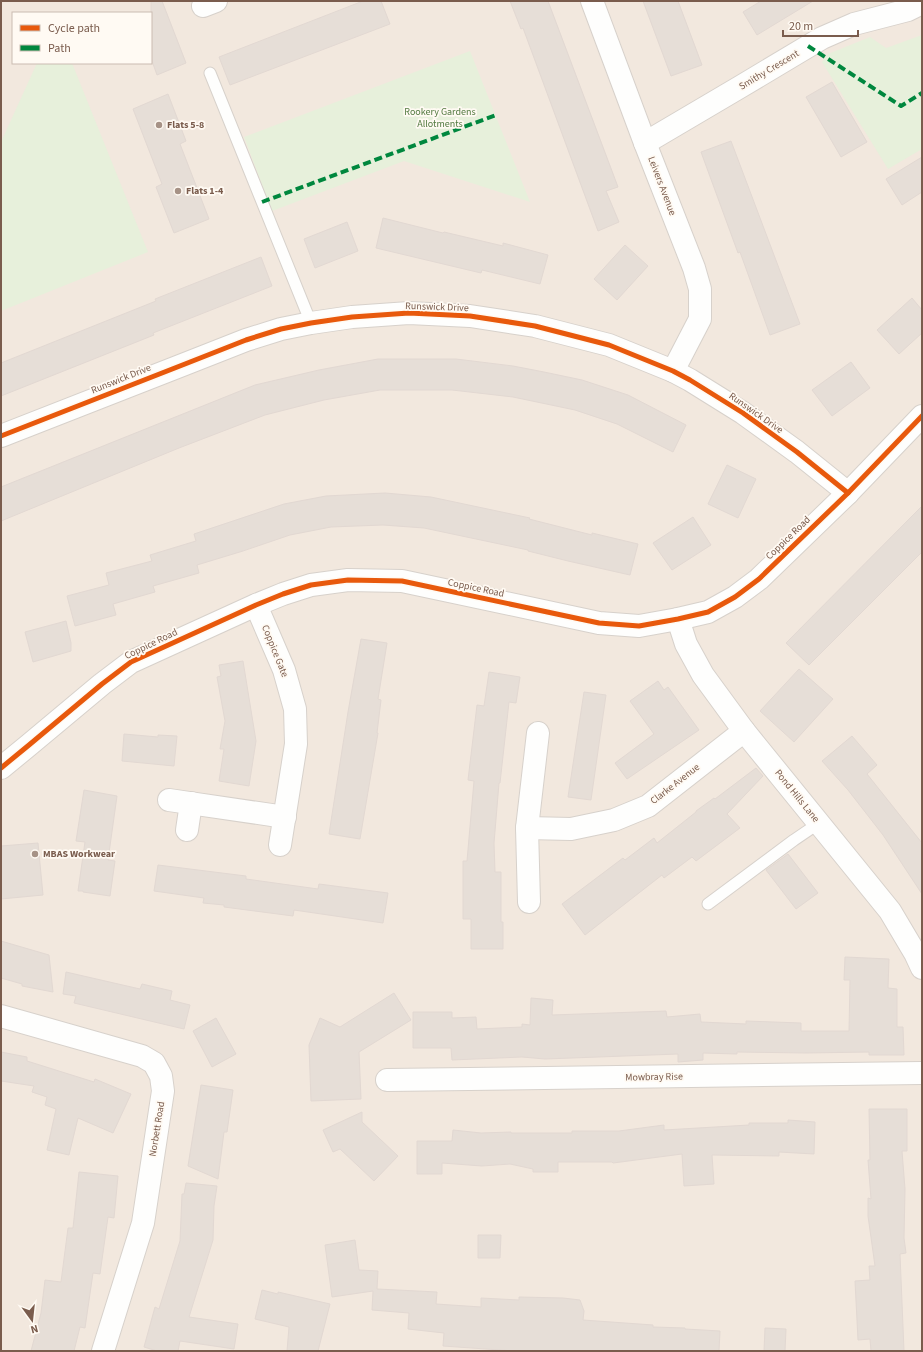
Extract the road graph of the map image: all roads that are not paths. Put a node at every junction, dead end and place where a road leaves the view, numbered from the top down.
1 (592, 1) edge
2 (922, 3) edge
3 (210, 73) dead end
4 (645, 143) junction
5 (311, 323) junction
6 (673, 371) junction
7 (922, 416) edge
8 (1, 436) edge
9 (848, 493) junction
10 (256, 605) junction
11 (678, 619) junction
12 (744, 731) junction
13 (538, 733) dead end
14 (1, 768) edge
15 (169, 800) dead end
16 (191, 803) junction
17 (285, 817) junction
18 (819, 823) junction
19 (527, 828) junction
20 (187, 830) dead end
21 (280, 845) dead end
22 (529, 902) dead end
23 (708, 904) dead end
24 (920, 958) edge
25 (1, 1016) edge
26 (922, 1073) edge
27 (387, 1080) dead end
28 (103, 1351) edge

1 - 4 street, Leivers Avenue
2 - 4 street, Smithy Crescent
3 - 5 lane
4 - 6 street, Leivers Avenue
5 - 6 street, Runswick Drive
5 - 8 street, Runswick Drive
6 - 9 street, Runswick Drive
7 - 9 street, Coppice Road
9 - 11 street, Coppice Road
10 - 11 street, Coppice Road
10 - 14 street, Coppice Road
10 - 17 street, Coppice Gate
11 - 12 street, Pond Hills Lane
12 - 18 street, Pond Hills Lane
12 - 19 street, Clarke Avenue
13 - 19 street
15 - 16 street
16 - 17 street
16 - 20 street
17 - 21 street, Coppice Gate
18 - 23 lane
18 - 24 street, Pond Hills Lane
19 - 22 street
25 - 28 street, Norbett Road
26 - 27 street, Mowbray Rise

